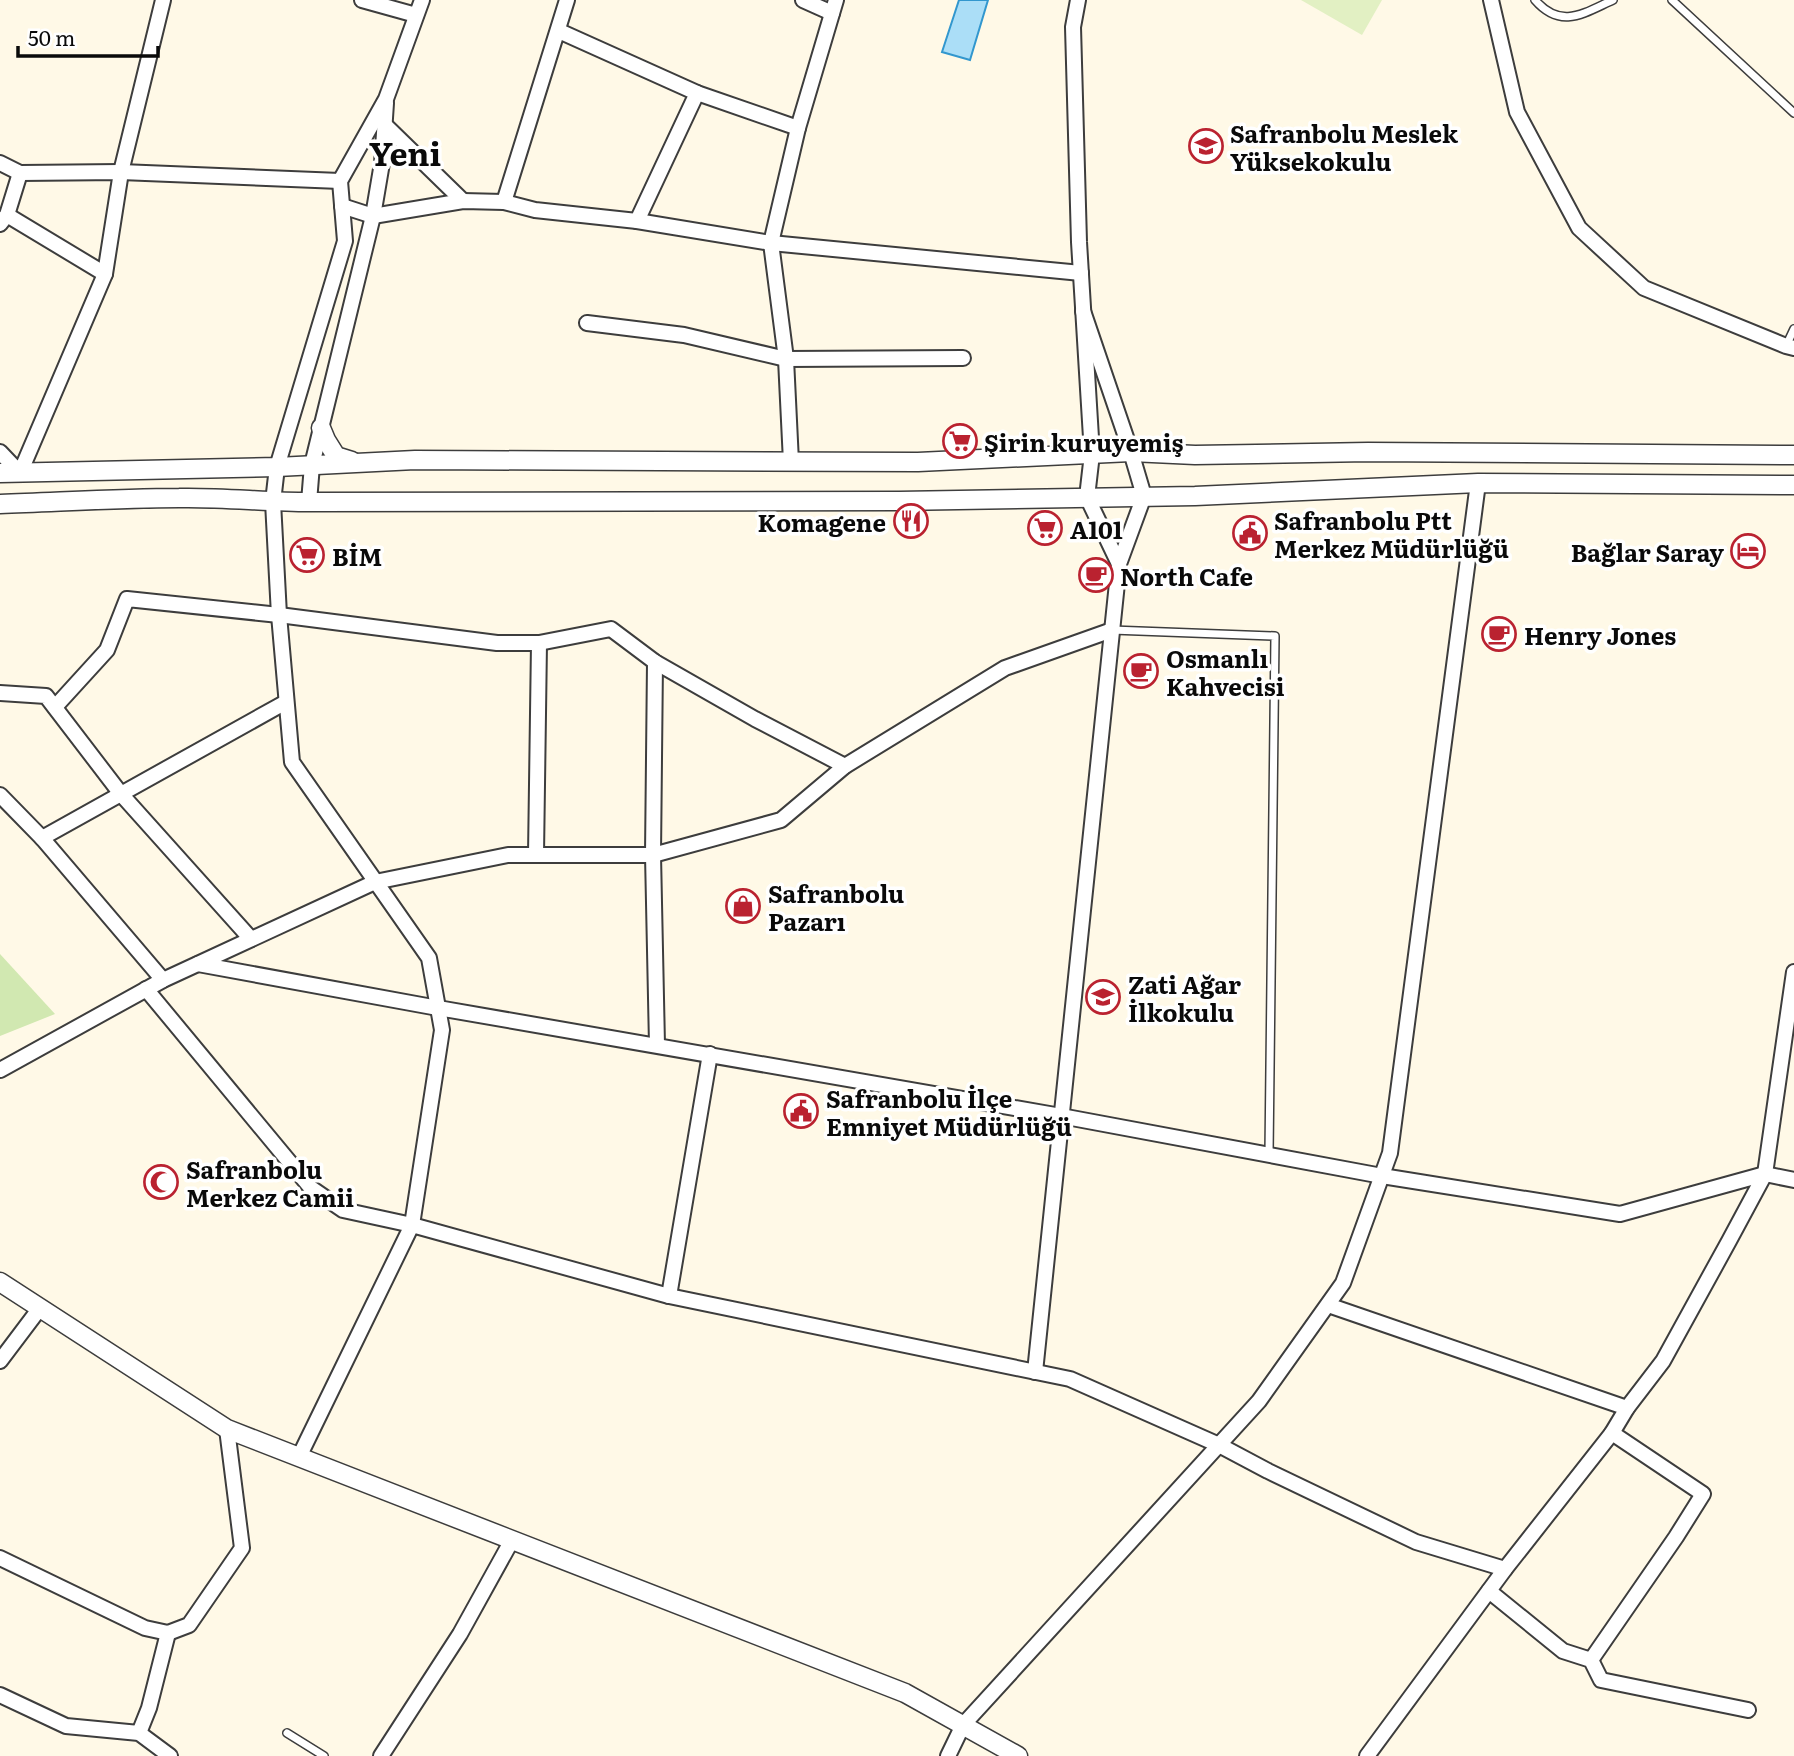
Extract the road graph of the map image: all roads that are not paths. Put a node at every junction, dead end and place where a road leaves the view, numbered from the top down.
1 (163, 0) edge
2 (362, 0) edge
3 (422, 0) edge
4 (567, 0) edge
5 (803, 0) edge
6 (1078, 0) edge
7 (1491, 0) edge
8 (1535, 0) edge
9 (1613, 0) edge
10 (1672, 0) edge
11 (834, 6) edge
12 (416, 15) junction
13 (559, 31) junction
14 (697, 93) junction
15 (386, 98) junction
16 (1794, 101) edge
17 (1791, 110) edge
18 (385, 125) junction
19 (798, 128) junction
20 (0, 163) edge
21 (121, 172) junction
22 (20, 173) junction
23 (340, 181) junction
24 (463, 201) junction
25 (504, 202) junction
26 (342, 206) junction
27 (373, 216) junction
28 (3, 220) edge
29 (637, 220) junction
30 (771, 243) junction
31 (1081, 273) junction
32 (105, 274) junction
33 (1083, 311) junction
34 (587, 323) dead end
35 (1794, 329) edge
36 (1790, 347) edge
37 (963, 358) dead end
38 (786, 359) junction
39 (321, 428) junction
40 (0, 452) edge
41 (1132, 452) junction
42 (1092, 454) junction
43 (1794, 455) edge
44 (791, 462) junction
45 (355, 463) junction
46 (312, 465) junction
47 (277, 467) junction
48 (0, 473) edge
49 (20, 473) junction
50 (1478, 483) junction
51 (1794, 485) edge
52 (1087, 496) junction
53 (1144, 496) junction
54 (273, 502) junction
55 (309, 502) junction
56 (0, 504) edge
57 (1119, 564) junction
58 (279, 615) junction
59 (1112, 631) junction
60 (539, 643) junction
61 (655, 662) junction
62 (0, 693) edge
63 (286, 702) junction
64 (55, 707) junction
65 (845, 766) junction
66 (121, 794) junction
67 (0, 795) edge
68 (42, 838) junction
69 (536, 855) junction
70 (653, 855) junction
71 (375, 882) junction
72 (251, 939) junction
73 (198, 964) junction
74 (1794, 972) edge
75 (163, 980) junction
76 (146, 989) junction
77 (438, 1008) junction
78 (657, 1045) junction
79 (710, 1054) junction
80 (0, 1070) edge
81 (1061, 1116) junction
82 (1269, 1155) junction
83 (1765, 1174) junction
84 (1382, 1176) junction
85 (1794, 1180) edge
86 (412, 1225) junction
87 (0, 1282) edge
88 (669, 1296) junction
89 (1328, 1305) junction
90 (40, 1308) junction
91 (0, 1361) edge
92 (1035, 1372) junction
93 (1627, 1408) junction
94 (227, 1429) junction
95 (1612, 1433) junction
96 (1219, 1445) junction
97 (299, 1457) junction
98 (512, 1541) junction
99 (0, 1558) edge
100 (1505, 1569) junction
101 (1489, 1591) junction
102 (168, 1633) junction
103 (1591, 1660) junction
104 (0, 1695) edge
105 (1748, 1710) dead end
106 (963, 1726) junction
107 (139, 1733) junction
108 (287, 1733) dead end
109 (170, 1756) edge
110 (324, 1756) edge
111 (380, 1756) edge
112 (948, 1756) edge
113 (1018, 1756) edge
114 (1367, 1756) edge

1 - 21 street
2 - 12 street
3 - 12 street
4 - 13 street
5 - 11 street
6 - 31 street
7 - 36 street
8 - 9 lane
10 - 17 lane
11 - 19 street
12 - 15 street
13 - 14 street
13 - 25 street
14 - 19 street
14 - 29 street
15 - 18 street
15 - 23 street
16 - 17 lane
18 - 24 street
18 - 27 street
19 - 30 street
20 - 22 street
21 - 22 street
21 - 23 street
21 - 32 street
22 - 28 street
23 - 26 street
24 - 25 street
24 - 27 street
25 - 29 street
26 - 27 street
26 - 47 street
27 - 39 street
28 - 32 street
29 - 30 street
30 - 31 street
30 - 38 street
31 - 33 street
32 - 49 street
33 - 41 street
33 - 42 street
34 - 38 street
35 - 36 lane
37 - 38 street
38 - 44 street
39 - 45 street
39 - 46 street
40 - 49 street
41 - 42 street
41 - 43 street
41 - 53 street
42 - 44 street
42 - 52 street
44 - 45 street
45 - 46 street
46 - 47 street
46 - 55 street
47 - 49 street
47 - 54 street
48 - 49 street
50 - 51 street
50 - 53 street
50 - 84 street
52 - 53 street
52 - 55 street
52 - 57 street
53 - 57 street
54 - 55 street
54 - 56 street
54 - 58 street
57 - 59 street
58 - 60 street
58 - 63 street
58 - 64 street
59 - 65 street
59 - 81 street
59 - 82 lane
60 - 61 street
60 - 69 street
61 - 65 street
61 - 70 street
62 - 64 street
63 - 66 street
63 - 71 street
64 - 66 street
65 - 70 street
66 - 68 street
66 - 72 street
67 - 68 street
68 - 75 street
69 - 70 street
69 - 71 street
70 - 78 street
71 - 72 street
71 - 77 street
72 - 73 street
73 - 75 street
73 - 77 street
74 - 83 street
75 - 76 street
76 - 80 street
76 - 86 street
77 - 78 street
77 - 86 street
78 - 79 street
79 - 81 street
79 - 88 street
81 - 82 street
81 - 92 street
82 - 84 street
83 - 84 street
83 - 85 street
83 - 93 street
84 - 89 street
86 - 88 street
86 - 97 street
87 - 90 street
88 - 92 street
89 - 93 street
89 - 96 street
90 - 91 street
90 - 94 street
92 - 96 street
93 - 95 street
94 - 97 street
94 - 102 street
95 - 100 street
95 - 103 street
96 - 100 street
96 - 106 street
97 - 98 street
98 - 106 street
98 - 111 street
99 - 102 street
100 - 101 street
101 - 103 street
101 - 114 street
102 - 107 street
103 - 105 street
104 - 107 street
106 - 112 street
106 - 113 street
107 - 109 street
108 - 110 lane

